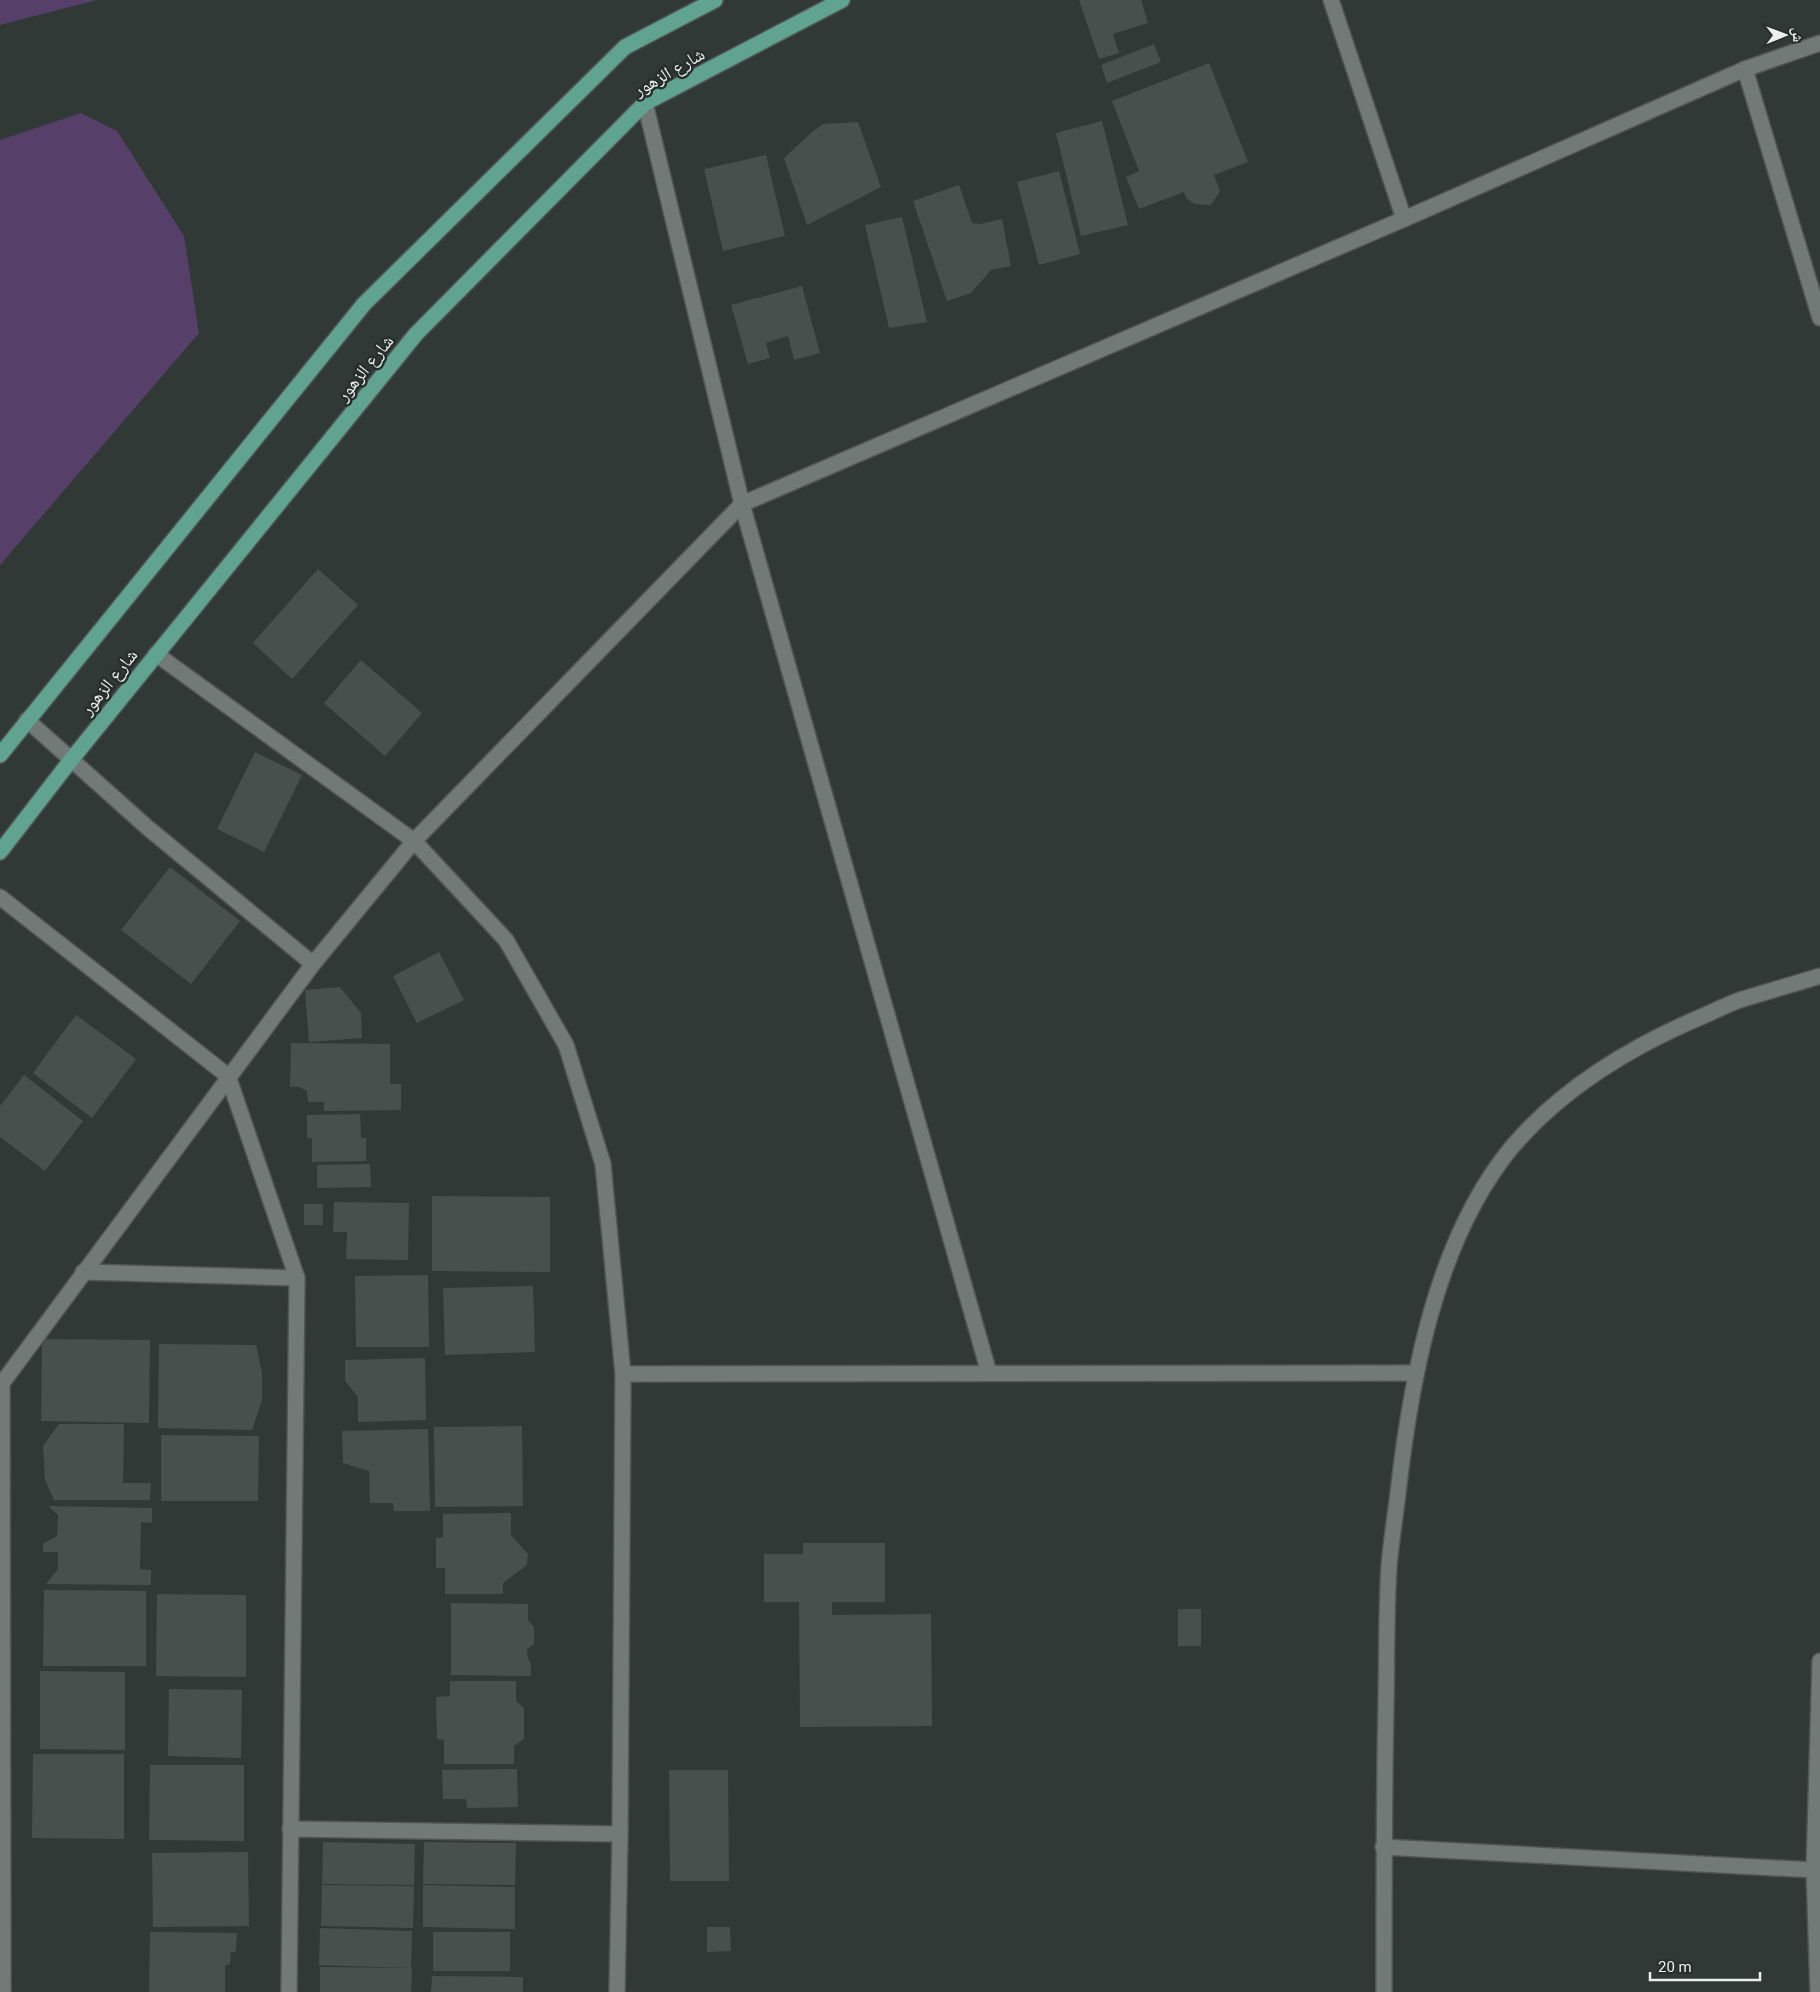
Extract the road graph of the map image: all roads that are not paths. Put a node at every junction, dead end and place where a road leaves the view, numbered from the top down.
1 (715, 0) edge
2 (842, 0) edge
3 (1331, 0) edge
4 (1820, 43) edge
5 (1745, 69) junction
6 (645, 103) junction
7 (1404, 219) junction
8 (1816, 287) edge
9 (1820, 318) edge
10 (742, 504) junction
11 (156, 654) junction
12 (27, 720) junction
13 (0, 755) edge
14 (71, 760) junction
15 (414, 840) junction
16 (0, 852) edge
17 (0, 897) edge
18 (313, 964) junction
19 (1820, 976) edge
20 (228, 1076) junction
21 (83, 1272) junction
22 (297, 1278) junction
23 (989, 1373) junction
24 (1416, 1373) junction
25 (623, 1374) junction
26 (1, 1385) edge
27 (1820, 1661) edge
28 (290, 1829) junction
29 (620, 1834) junction
30 (1383, 1847) junction
31 (1814, 1870) junction
32 (3, 1992) edge
33 (289, 1992) edge
34 (616, 1992) edge
35 (1384, 1992) edge
36 (1818, 1992) edge

1 - 12 main road
2 - 6 main road, شارع الزهور
3 - 7 street
4 - 5 street
5 - 7 street
5 - 8 street
6 - 10 street
6 - 11 main road, شارع الزهور
7 - 10 street
8 - 9 street
10 - 15 street
10 - 23 street
11 - 14 main road, شارع الزهور
11 - 15 street
12 - 13 main road
12 - 14 street
14 - 16 main road, شارع الزهور
14 - 18 street
15 - 18 street
15 - 25 street
17 - 20 street
18 - 20 street
19 - 24 street
20 - 21 street
20 - 22 street
21 - 22 street
21 - 26 street
22 - 28 street
23 - 24 street
23 - 25 street
24 - 30 street
25 - 29 street
26 - 32 street
27 - 31 street
28 - 29 street
28 - 33 street
29 - 34 street
30 - 31 street
30 - 35 street
31 - 36 street

